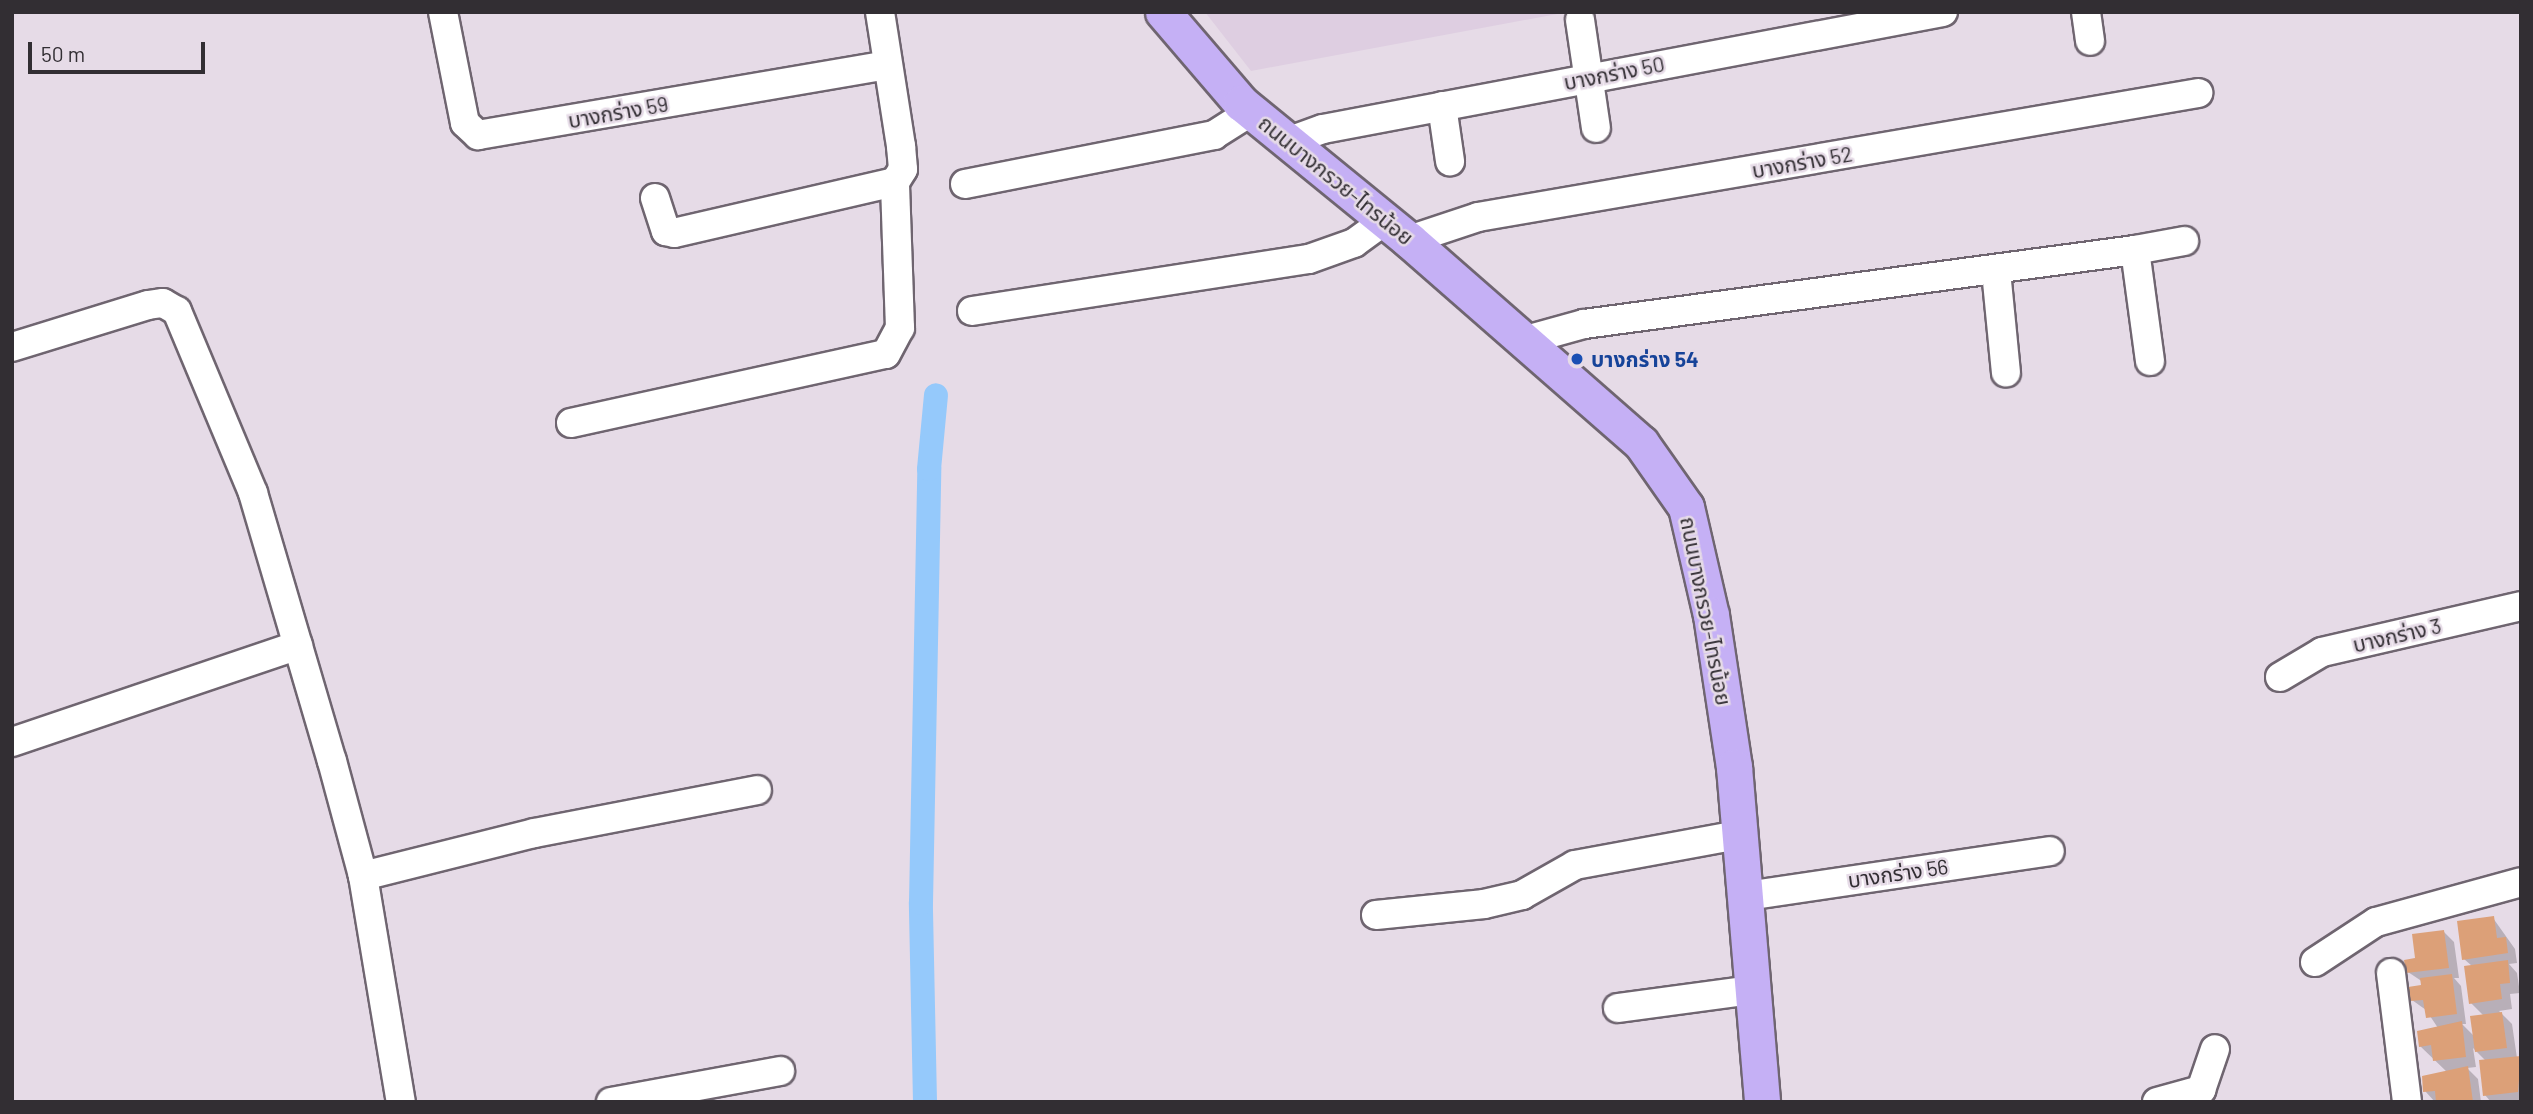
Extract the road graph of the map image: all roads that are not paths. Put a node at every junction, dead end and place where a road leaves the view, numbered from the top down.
1 (443, 12) edge
2 (880, 12) edge
3 (1163, 12) edge
4 (1943, 12) edge
5 (2086, 12) edge
6 (1580, 20) dead end
7 (2090, 41) dead end
8 (887, 65) junction
9 (1588, 78) junction
10 (2198, 93) dead end
11 (1442, 106) junction
12 (1252, 111) junction
13 (1596, 128) dead end
14 (1287, 142) junction
15 (1450, 161) dead end
16 (895, 182) junction
17 (965, 184) dead end
18 (655, 198) dead end
19 (1397, 230) junction
20 (2184, 241) dead end
21 (2135, 250) junction
22 (1996, 271) junction
23 (972, 311) dead end
24 (1526, 340) junction
25 (12, 347) edge
26 (2150, 361) dead end
27 (2006, 373) dead end
28 (571, 424) dead end
29 (2521, 606) edge
30 (298, 645) junction
31 (2280, 677) dead end
32 (12, 742) edge
33 (757, 790) dead end
34 (1740, 835) junction
35 (2050, 851) dead end
36 (363, 876) junction
37 (2521, 882) edge
38 (1746, 896) junction
39 (1376, 915) dead end
40 (2315, 962) dead end
41 (2391, 973) dead end
42 (1752, 990) junction
43 (1618, 1008) dead end
44 (2215, 1049) dead end
45 (780, 1071) dead end
46 (401, 1102) edge
47 (611, 1102) edge
48 (1762, 1102) edge
49 (2157, 1102) edge
50 (2407, 1102) edge

1 - 8 street, บางกร่าง 59
2 - 8 street
3 - 12 main road, ถนนบางกรวย-ไทรน้อย
4 - 9 street, บางกร่าง 50
5 - 7 street
6 - 9 street
8 - 16 street
9 - 11 street, บางกร่าง 50
9 - 13 street
10 - 19 street, บางกร่าง 52
11 - 14 street, บางกร่าง 50
11 - 15 street
12 - 14 main road, ถนนบางกรวย-ไทรน้อย
12 - 17 street
14 - 19 main road, ถนนบางกรวย-ไทรน้อย
16 - 18 street
16 - 28 street
19 - 23 street, บางกร่าง 52
19 - 24 main road, ถนนบางกรวย-ไทรน้อย
20 - 21 street
21 - 22 street
21 - 26 street
22 - 24 street
22 - 27 street
24 - 34 main road, ถนนบางกรวย-ไทรน้อย
25 - 30 street
29 - 31 street, บางกร่าง 3
30 - 32 street
30 - 36 street
33 - 36 street
34 - 38 main road, ถนนบางกรวย-ไทรน้อย
34 - 39 street
35 - 38 street, บางกร่าง 56
36 - 46 street
37 - 40 street
38 - 42 main road, ถนนบางกรวย-ไทรน้อย
41 - 50 street
42 - 43 street
42 - 48 main road, ถนนบางกรวย-ไทรน้อย
44 - 49 street
45 - 47 street

